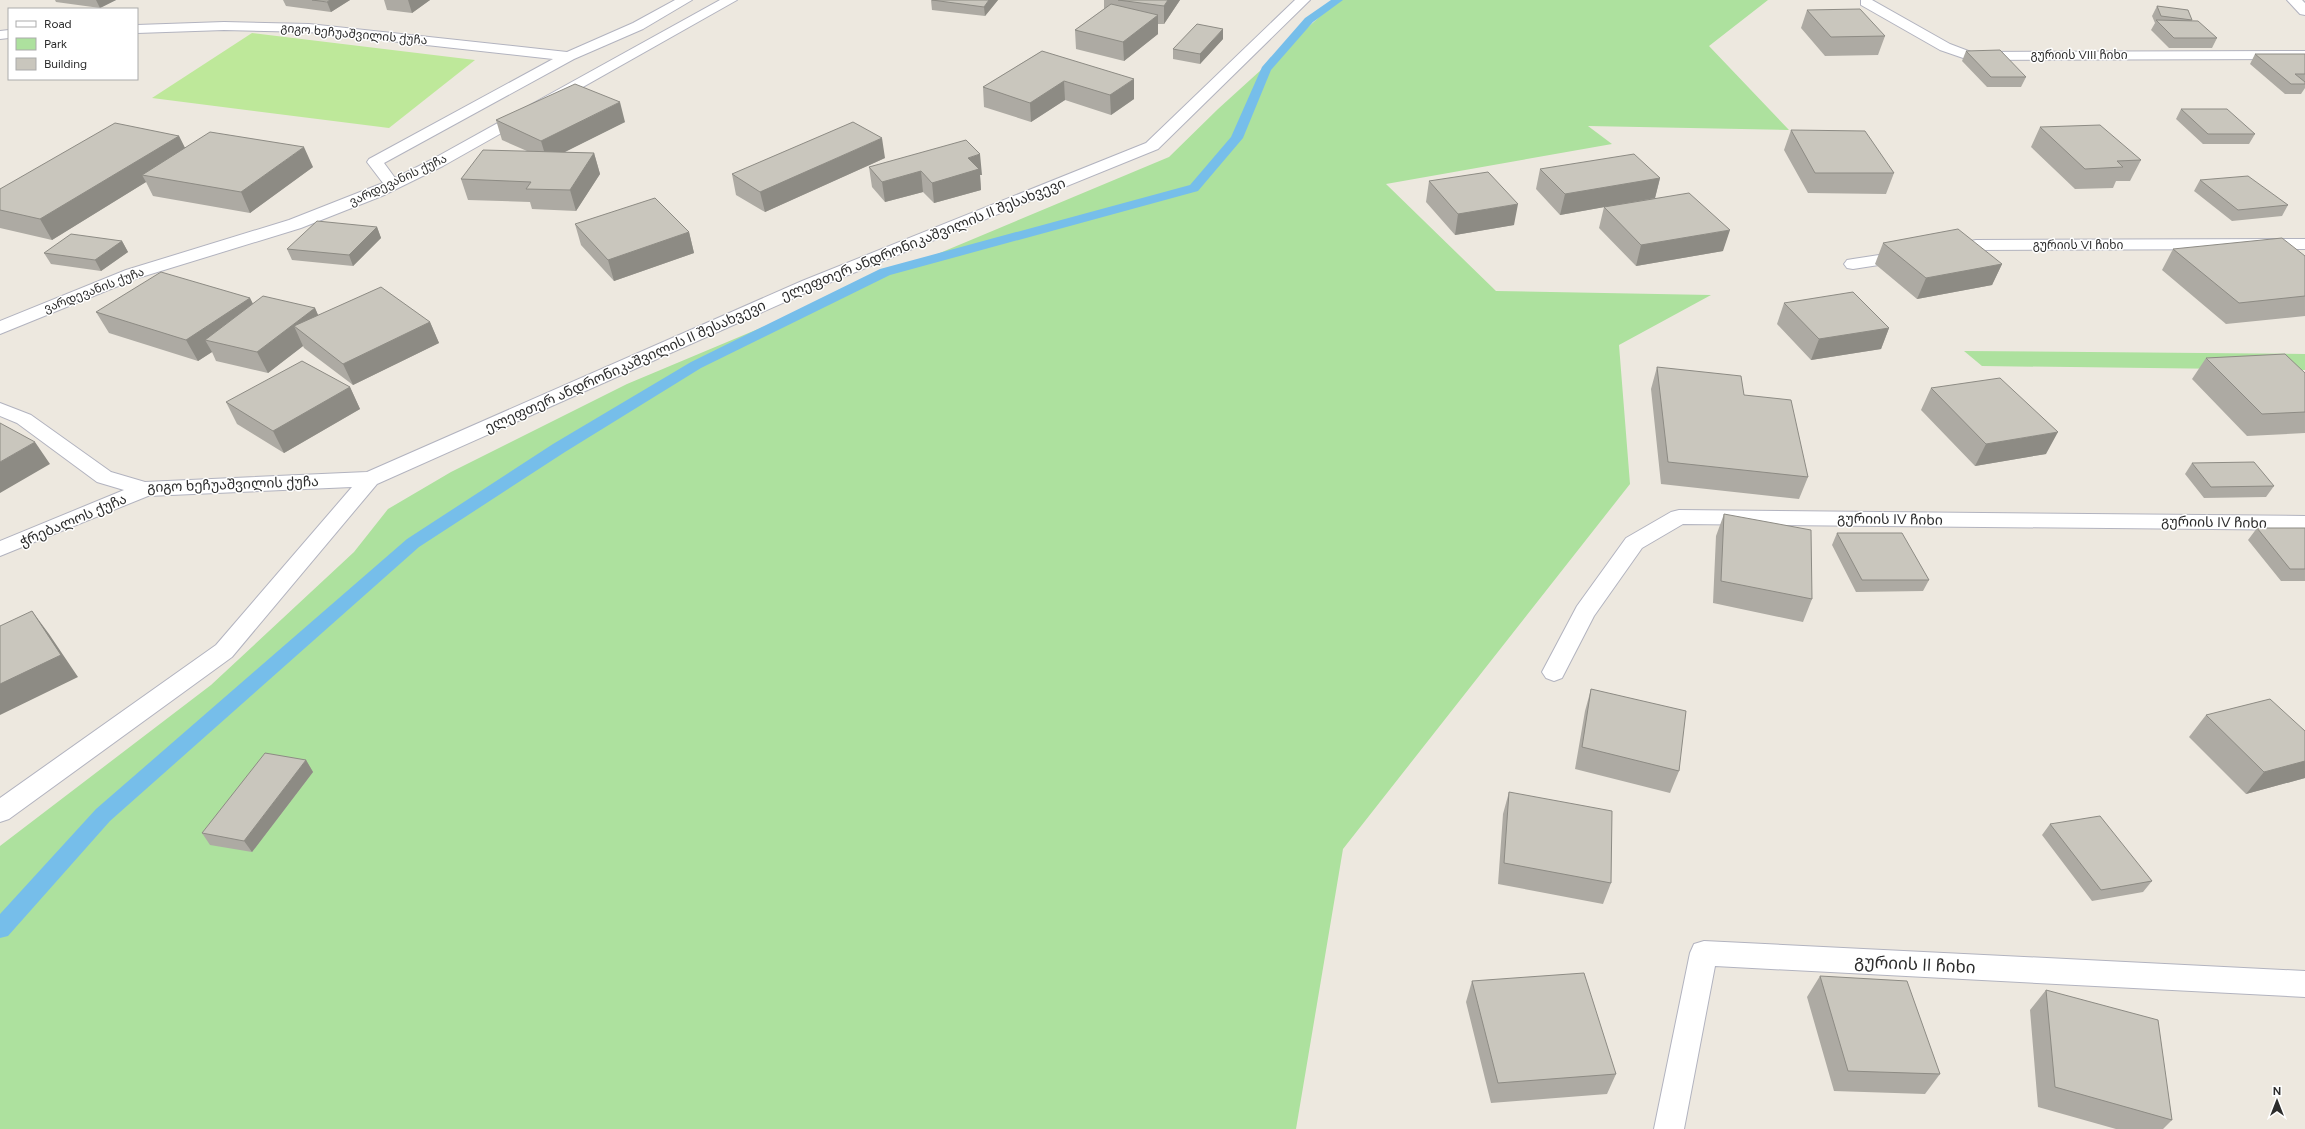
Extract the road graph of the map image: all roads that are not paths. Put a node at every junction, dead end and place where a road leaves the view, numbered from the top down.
1 (685, 0) edge
2 (730, 0) edge
3 (1303, 0) edge
4 (2294, 0) edge
5 (1866, 2) dead end
6 (2305, 11) edge
7 (138, 29) edge
8 (2305, 55) edge
9 (570, 56) junction
10 (392, 185) junction
11 (2305, 244) edge
12 (1853, 264) dead end
13 (0, 328) edge
14 (0, 408) edge
15 (370, 479) junction
16 (145, 489) junction
17 (2305, 523) edge
18 (0, 549) edge
19 (1554, 672) dead end
20 (0, 812) edge
21 (2305, 984) edge
22 (1669, 1129) edge

1 - 9 street
2 - 10 street, ვარდევანის ქუჩა
3 - 15 street, ელეფთერ ანდრონიკაშვილის II შესახვევი
4 - 6 street
5 - 8 street, გურიის VIII ჩიხი
7 - 9 street, გიგო ხეჩუაშვილის ქუჩა
9 - 10 street
10 - 13 street, ვარდევანის ქუჩა
11 - 12 street, გურიის VI ჩიხი
14 - 16 street, გიგო ხეჩუაშვილის ქუჩა
15 - 16 street, გიგო ხეჩუაშვილის ქუჩა
15 - 20 street, ელეფთერ ანდრონიკაშვილის II შესახვევი
16 - 18 street, ჭრებალოს ქუჩა
17 - 19 street, გურიის IV ჩიხი
21 - 22 street, გურიის II ჩიხი

